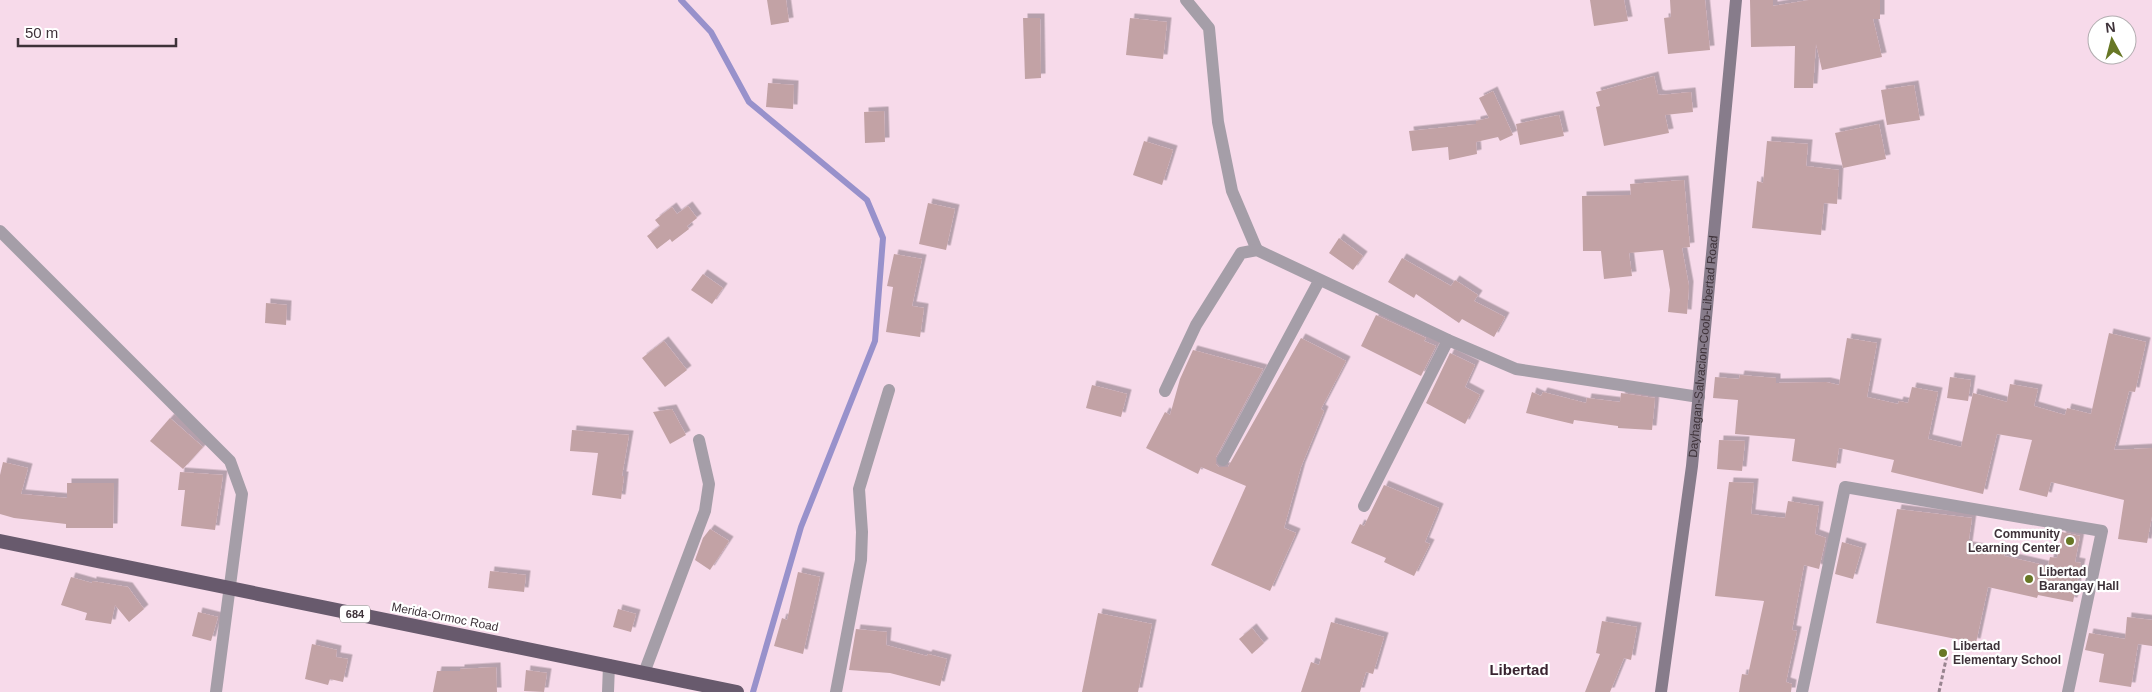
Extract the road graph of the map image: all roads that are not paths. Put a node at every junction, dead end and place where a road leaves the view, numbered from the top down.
1 (1186, 0) edge
2 (1736, 0) edge
3 (0, 232) edge
4 (1257, 250) junction
5 (1319, 281) junction
6 (1448, 340) junction
7 (890, 390) dead end
8 (1165, 391) dead end
9 (1699, 397) junction
10 (699, 440) dead end
11 (1222, 460) dead end
12 (1364, 506) dead end
13 (0, 541) edge
14 (229, 589) junction
15 (609, 665) junction
16 (644, 673) junction
17 (216, 692) edge
18 (608, 692) edge
19 (737, 692) edge
20 (836, 692) edge
21 (1661, 692) edge
22 (1802, 692) edge
23 (2068, 692) edge

1 - 4 street
2 - 9 main road, Dayhagan-Salvacion-Coob-Libertad Road
3 - 14 street
4 - 5 street
4 - 8 street
5 - 6 street
5 - 11 street
6 - 9 street
6 - 12 street
7 - 20 street
9 - 21 main road, Dayhagan-Salvacion-Coob-Libertad Road
10 - 16 street
13 - 14 highway, Merida-Ormoc Road / 684
14 - 15 highway, Merida-Ormoc Road / 684
14 - 17 street
15 - 16 highway, Merida-Ormoc Road / 684
15 - 18 street
16 - 19 highway, Merida-Ormoc Road / 684
22 - 23 street

